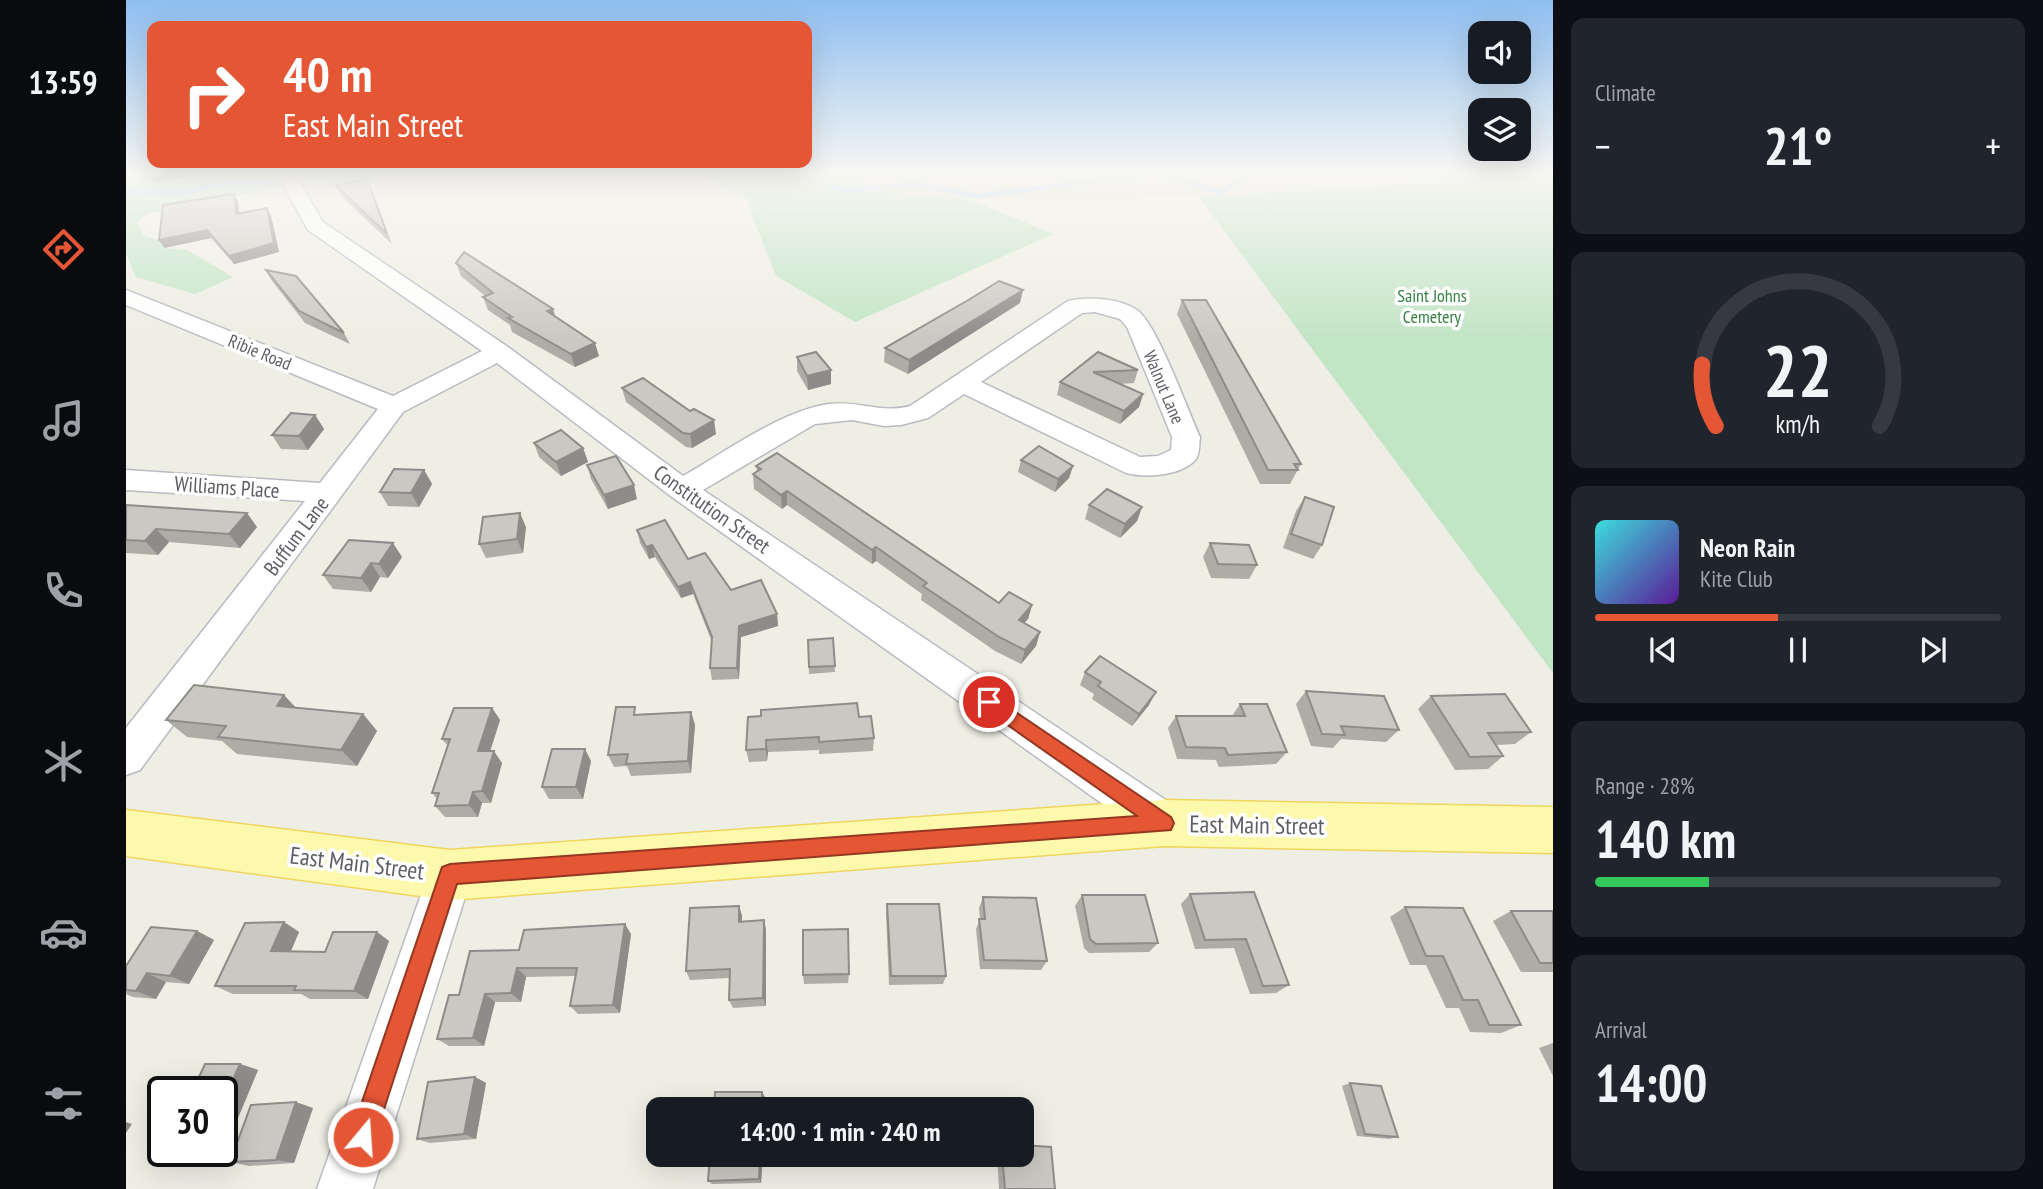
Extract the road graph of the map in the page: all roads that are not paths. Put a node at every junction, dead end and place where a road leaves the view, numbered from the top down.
1 (317, 227) edge
2 (126, 297) edge
3 (499, 352) junction
4 (963, 383) junction
5 (394, 406) junction
6 (126, 480) edge
7 (682, 490) junction
8 (329, 493) junction
9 (126, 758) edge
10 (1164, 823) junction
11 (1553, 830) edge
12 (126, 832) edge
13 (450, 875) junction
14 (345, 1189) edge

1 - 3 street, Constitution Street
2 - 5 street, Ribie Road
3 - 5 street, Buffum Lane
3 - 7 street, Constitution Street
4 - 4 street, Walnut Lane
4 - 7 street, Walnut Lane
5 - 8 street, Buffum Lane
6 - 8 street, Williams Place
7 - 10 street, Constitution Street
8 - 9 street, Buffum Lane
10 - 11 main road, East Main Street
10 - 13 main road, East Main Street
12 - 13 main road, East Main Street
13 - 14 street

